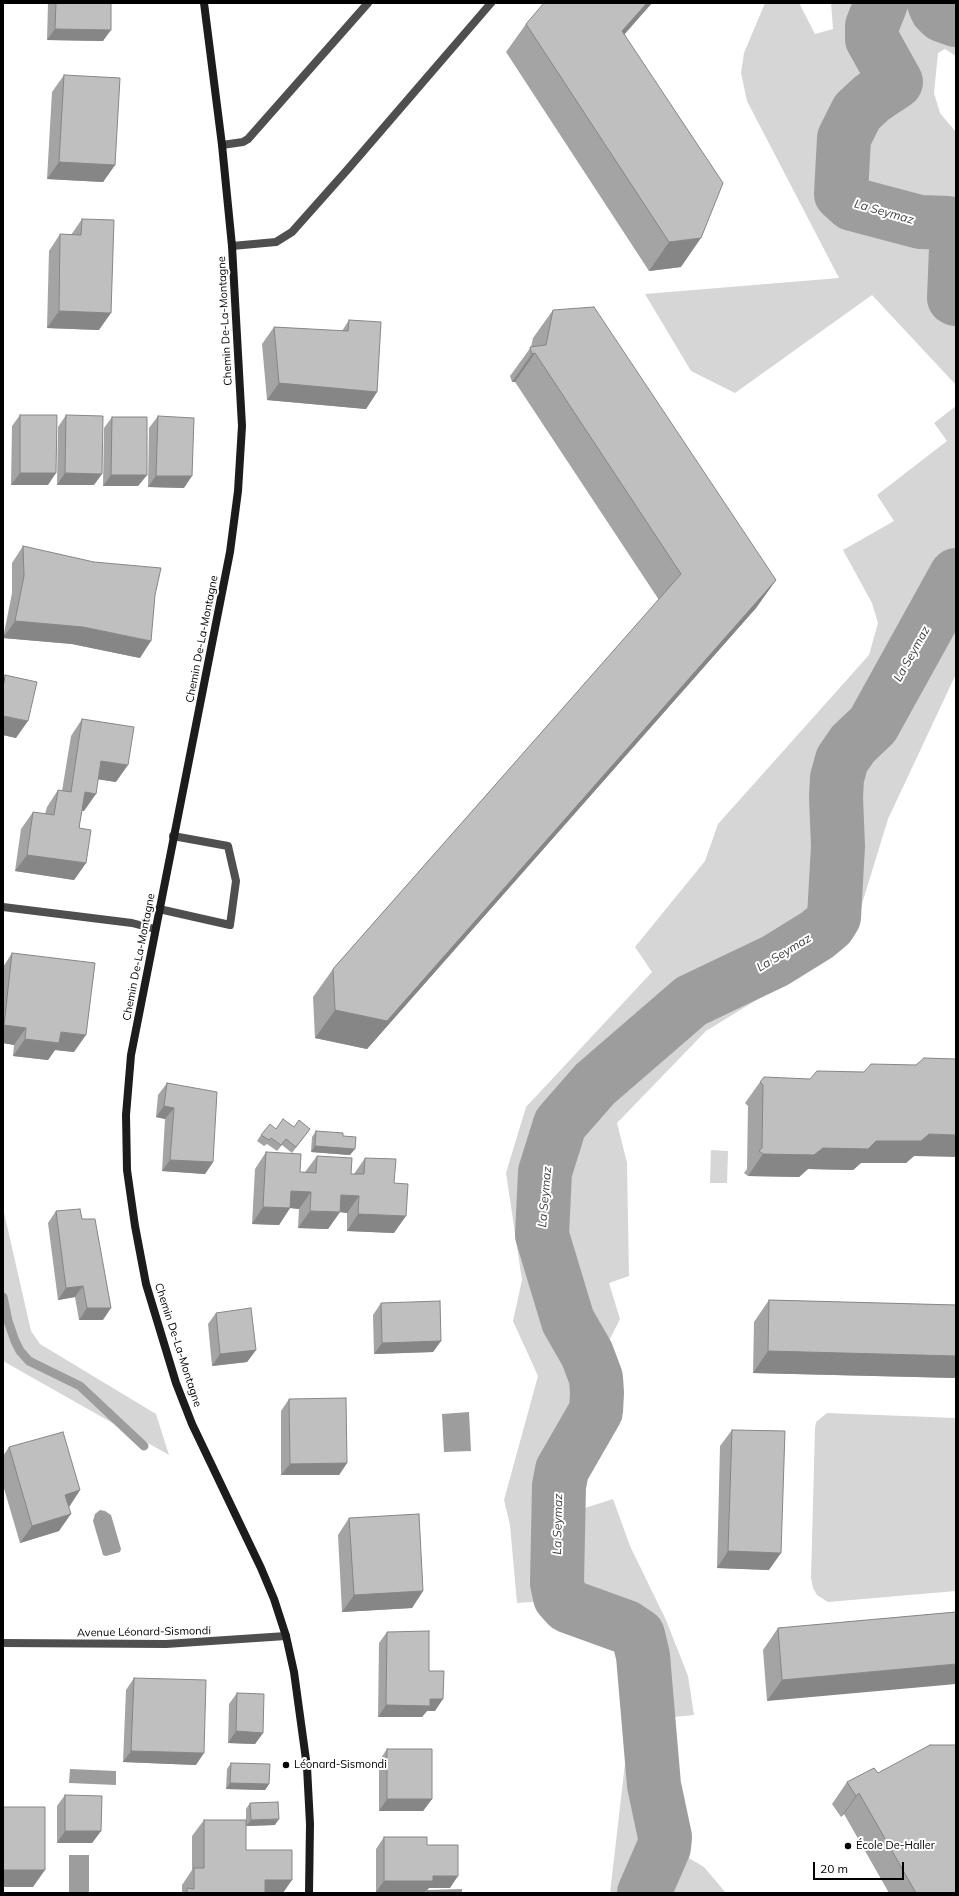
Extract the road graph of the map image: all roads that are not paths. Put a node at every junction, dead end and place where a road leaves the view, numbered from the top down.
1 (204, 3) edge
2 (368, 3) edge
3 (491, 3) edge
4 (222, 145) junction
5 (232, 246) junction
6 (173, 836) junction
7 (3, 907) edge
8 (159, 909) junction
9 (155, 929) junction
10 (286, 1636) junction
11 (3, 1643) edge
12 (309, 1893) edge

1 - 4 street, Chemin De-La-Montagne
2 - 4 street
3 - 5 street
4 - 5 street, Chemin De-La-Montagne
5 - 6 street, Chemin De-La-Montagne
6 - 8 street, Chemin De-La-Montagne
6 - 8 street
7 - 9 street
8 - 9 street, Chemin De-La-Montagne
9 - 10 street, Chemin De-La-Montagne
10 - 11 street, Avenue Léonard-Sismondi
10 - 12 street, Chemin De-La-Montagne

